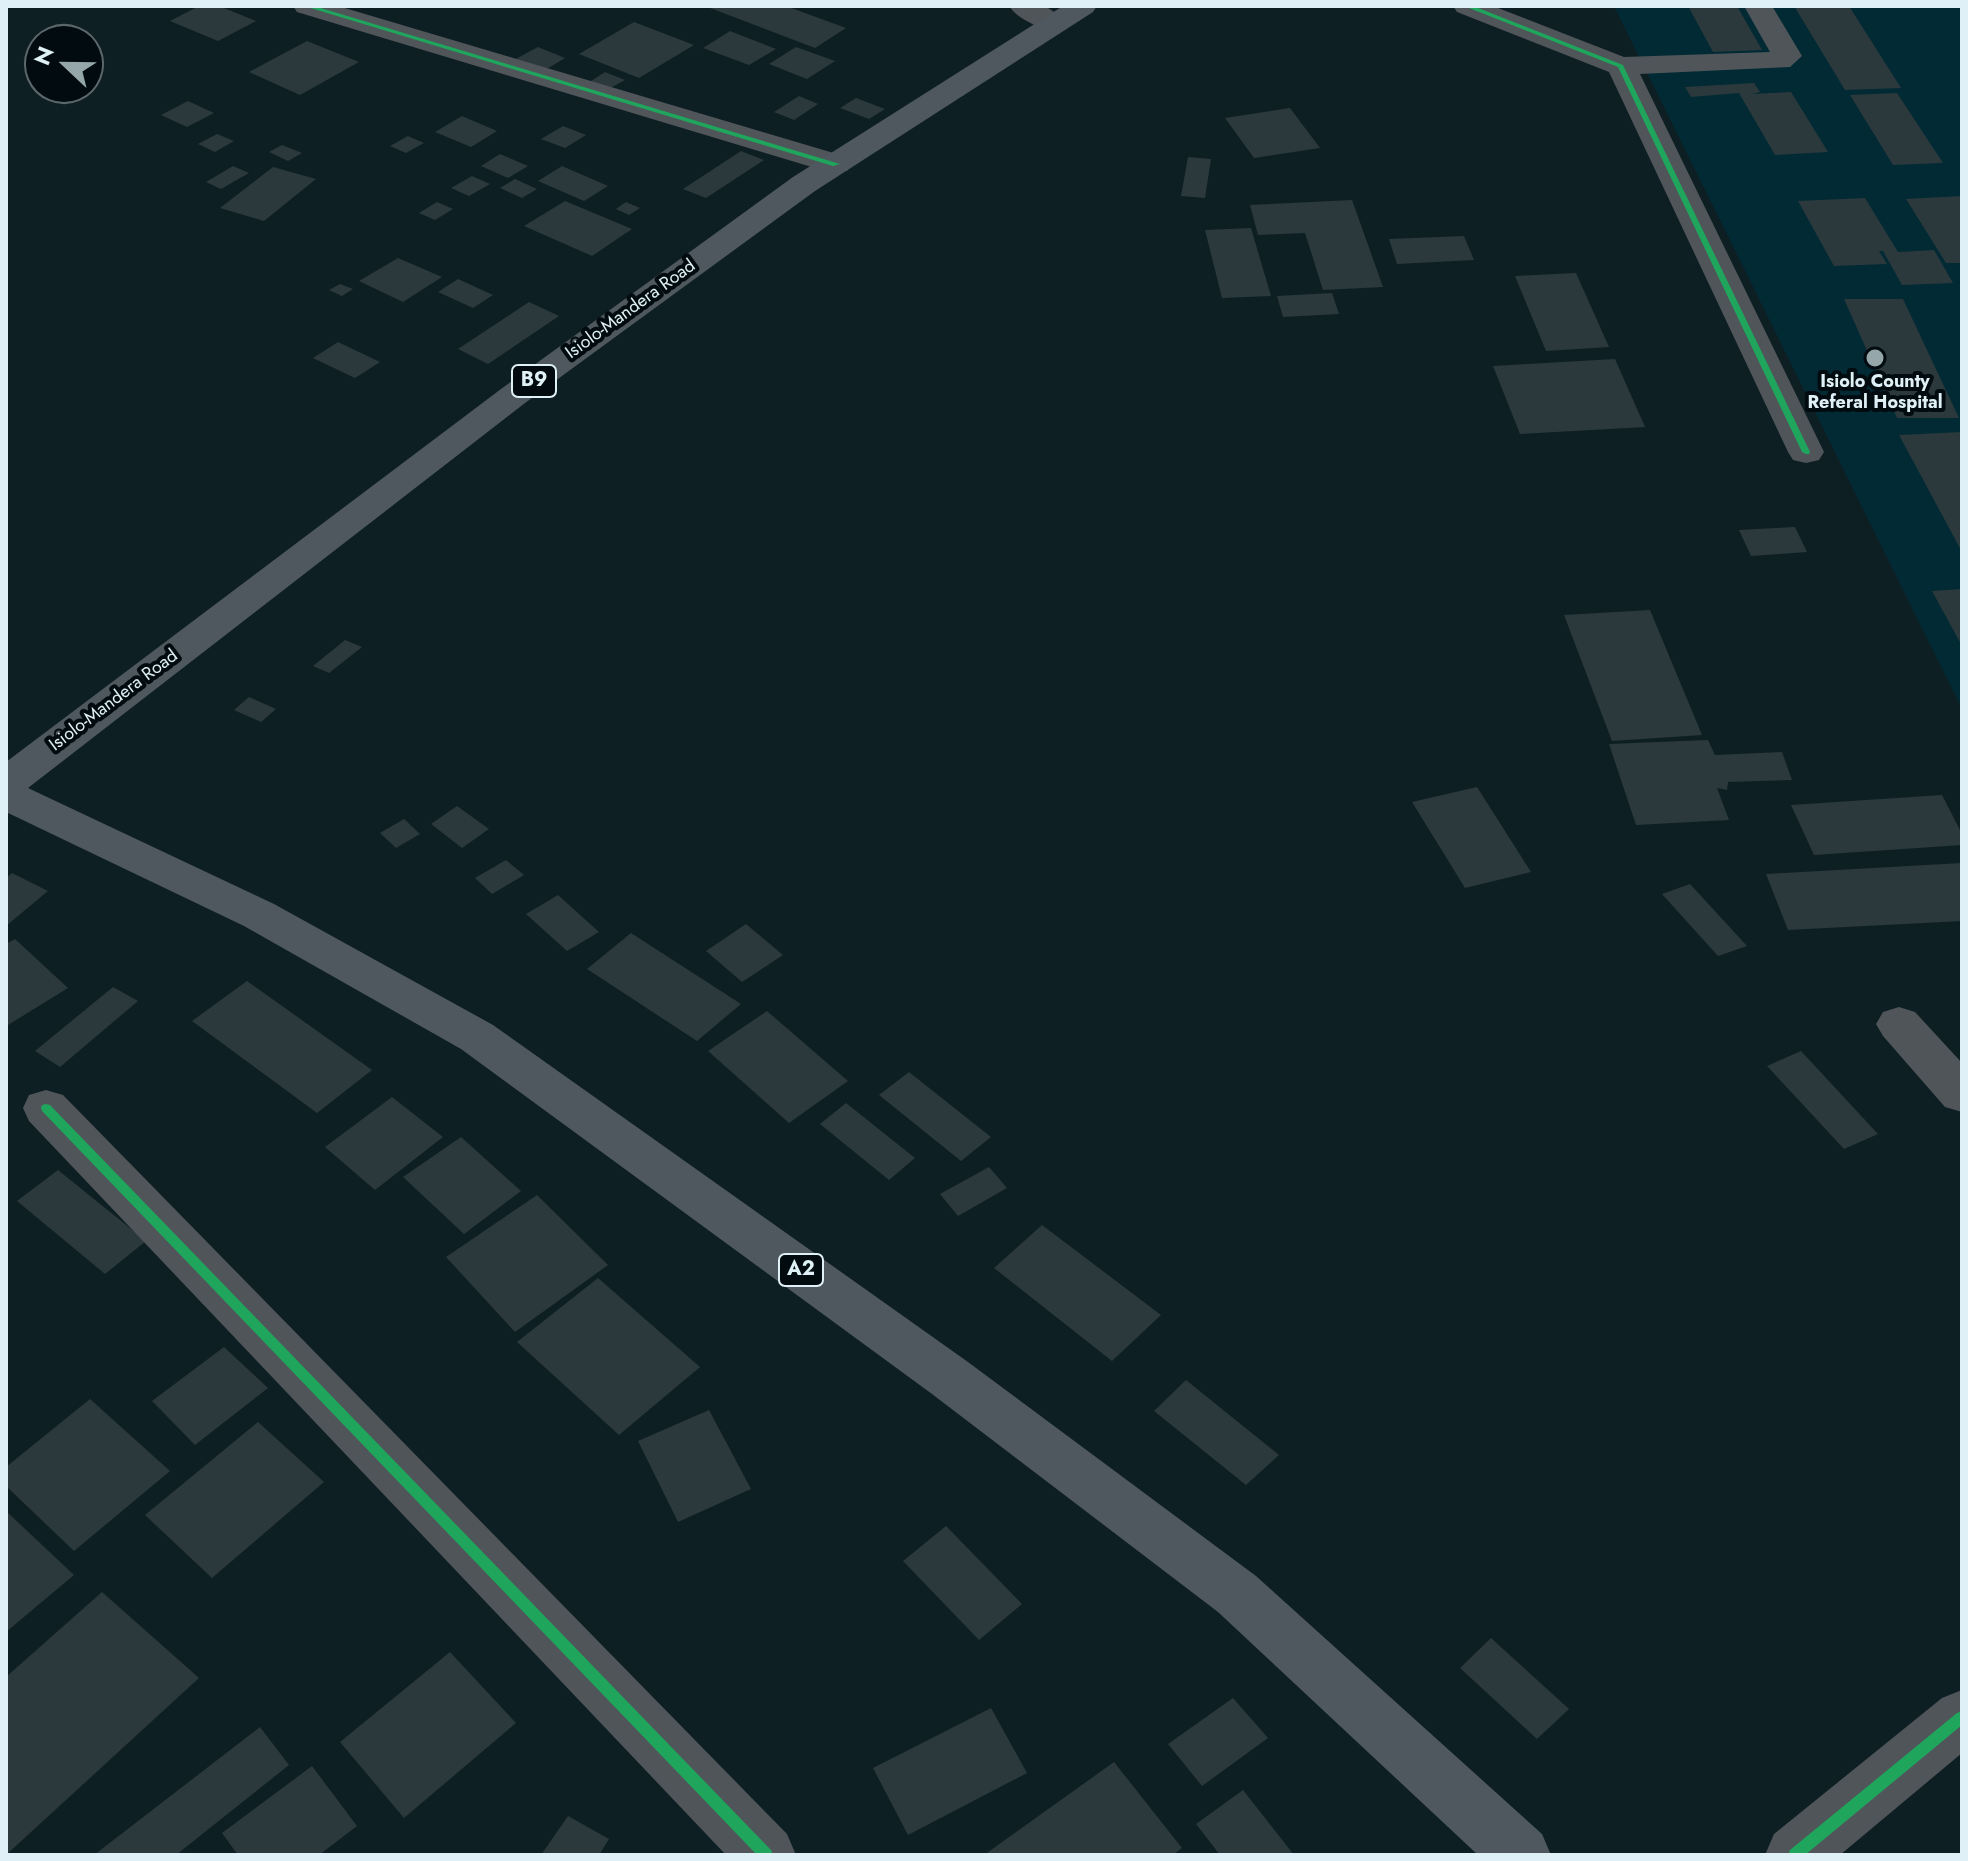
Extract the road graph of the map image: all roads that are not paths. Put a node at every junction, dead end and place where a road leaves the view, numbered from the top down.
1 (307, 6) edge
2 (1023, 6) edge
3 (1467, 6) edge
4 (1758, 6) edge
5 (1070, 14) edge
6 (1621, 66) junction
7 (836, 164) junction
8 (1806, 452) dead end
9 (6, 783) edge
10 (6, 795) edge
11 (1899, 1024) dead end
12 (1962, 1094) edge
13 (46, 1108) dead end
14 (1962, 1717) edge
15 (766, 1855) edge
16 (1521, 1855) edge
17 (1795, 1855) edge

1 - 7 street
2 - 5 street
3 - 6 street
4 - 6 street
5 - 7 highway, Isiolo-Mandera Road / B9
6 - 8 street
7 - 9 highway, Isiolo-Mandera Road / B9
10 - 16 highway, A2
11 - 12 street
13 - 15 street
14 - 17 street

